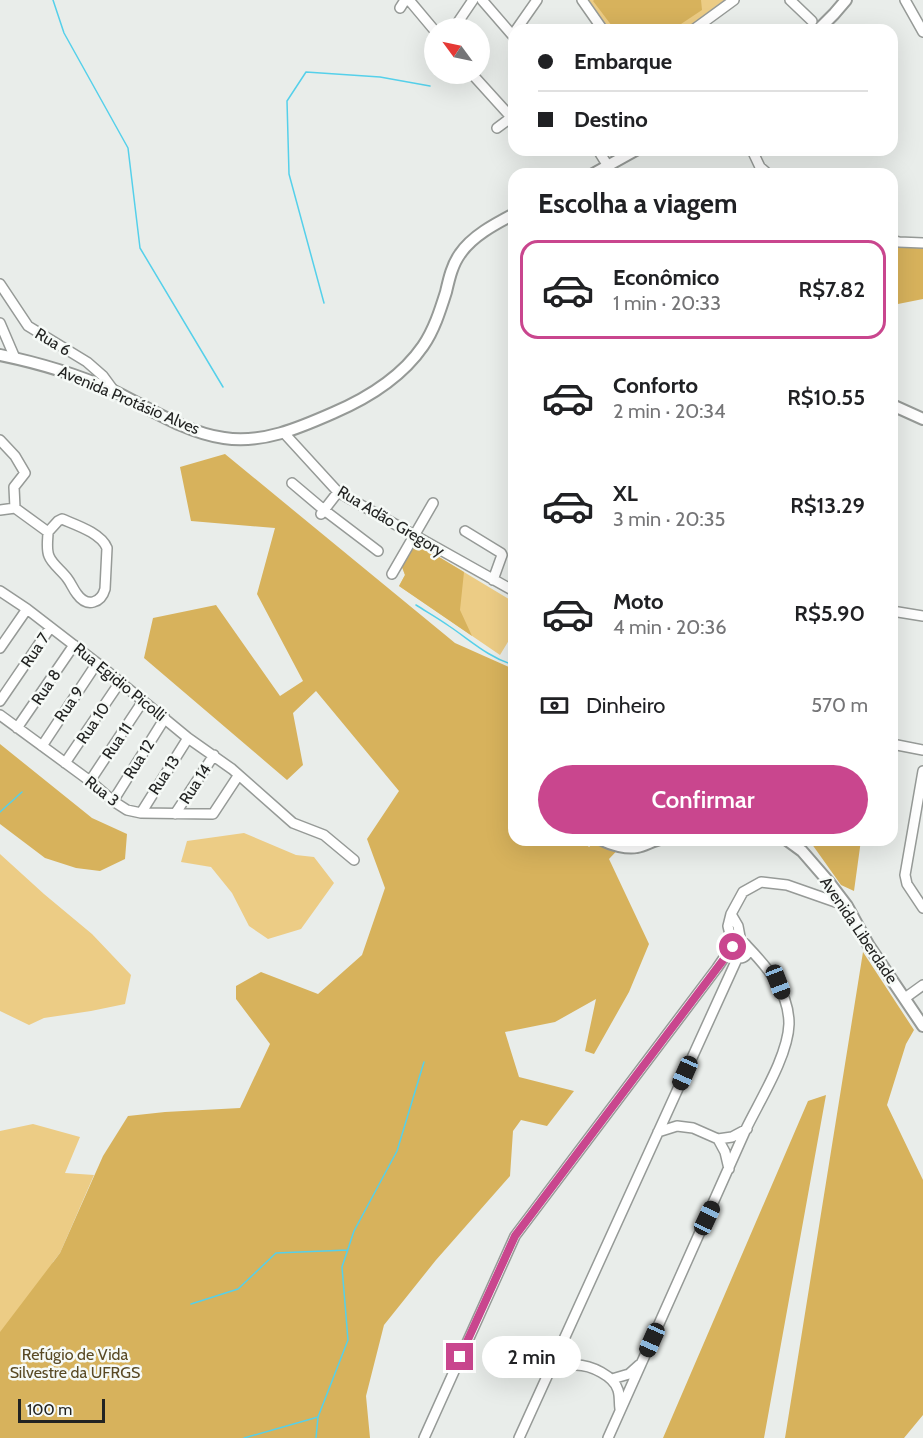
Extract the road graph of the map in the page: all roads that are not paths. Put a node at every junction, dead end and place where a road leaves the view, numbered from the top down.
1 (473, 0) edge
2 (482, 0) edge
3 (537, 0) edge
4 (582, 0) edge
5 (734, 0) edge
6 (790, 0) edge
7 (846, 0) edge
8 (905, 0) edge
9 (405, 2) edge
10 (461, 18) edge
11 (424, 20) edge
12 (520, 24) edge
13 (599, 24) edge
14 (701, 24) edge
15 (813, 24) edge
16 (818, 24) edge
17 (508, 27) edge
18 (923, 32) edge
19 (481, 84) edge
20 (508, 114) edge
21 (508, 120) edge
22 (497, 128) dead end
23 (601, 156) edge
24 (626, 156) edge
25 (608, 166) junction
26 (604, 168) edge
27 (508, 217) edge
28 (898, 242) edge
29 (923, 243) edge
30 (0, 285) edge
31 (0, 323) edge
32 (0, 355) edge
33 (15, 358) junction
34 (114, 391) junction
35 (898, 408) edge
36 (923, 419) edge
37 (301, 427) junction
38 (284, 433) junction
39 (0, 440) edge
40 (292, 442) junction
41 (292, 483) dead end
42 (338, 492) junction
43 (433, 503) dead end
44 (15, 508) junction
45 (0, 510) edge
46 (322, 512) junction
47 (465, 531) dead end
48 (48, 532) junction
49 (414, 536) junction
50 (378, 551) dead end
51 (392, 574) dead end
52 (493, 580) junction
53 (508, 588) edge
54 (0, 591) edge
55 (27, 609) junction
56 (898, 612) edge
57 (923, 616) edge
58 (50, 627) junction
59 (74, 645) junction
60 (0, 648) edge
61 (97, 663) junction
62 (120, 682) junction
63 (0, 701) edge
64 (143, 701) junction
65 (0, 715) edge
66 (165, 718) junction
67 (17, 728) junction
68 (188, 738) junction
69 (898, 745) edge
70 (42, 746) junction
71 (923, 750) edge
72 (214, 755) junction
73 (65, 763) junction
74 (923, 771) edge
75 (238, 776) junction
76 (90, 781) junction
77 (113, 801) junction
78 (141, 813) junction
79 (175, 814) junction
80 (619, 846) edge
81 (641, 846) edge
82 (796, 846) edge
83 (354, 860) dead end
84 (847, 906) junction
85 (923, 908) edge
86 (740, 951) junction
87 (718, 968) junction
88 (726, 984) junction
89 (923, 985) edge
90 (905, 998) junction
91 (923, 1026) edge
92 (747, 1129) junction
93 (658, 1132) junction
94 (718, 1139) junction
95 (729, 1169) junction
96 (643, 1361) junction
97 (549, 1373) junction
98 (612, 1379) junction
99 (620, 1412) junction
100 (423, 1438) edge
101 (519, 1438) edge
102 (608, 1438) edge

1 - 10 street
2 - 17 street
3 - 12 street
4 - 13 street
5 - 14 street
6 - 15 street
7 - 16 main road
8 - 18 street
9 - 11 street
19 - 20 street
21 - 22 street
23 - 25 street
24 - 25 main road
25 - 26 main road
27 - 37 main road, Avenida Protásio Alves
28 - 29 street
30 - 34 street, Rua 6
31 - 33 street
32 - 33 main road, Avenida Protásio Alves
33 - 34 main road, Avenida Protásio Alves
34 - 38 main road, Avenida Protásio Alves
35 - 36 main road
37 - 38 main road, Avenida Protásio Alves
37 - 40 main road
38 - 40 street, Rua Adão Gregory
39 - 44 street
40 - 42 street, Rua Adão Gregory
41 - 46 street
42 - 46 street
42 - 49 street, Rua Adão Gregory
43 - 49 street
44 - 45 street
44 - 48 street
46 - 50 street
47 - 52 street
48 - 48 street
49 - 51 street
49 - 52 street, Rua Adão Gregory
52 - 53 street, Rua Adão Gregory
54 - 55 street, Rua Egidio Picolli
55 - 58 street, Rua Egidio Picolli
55 - 60 street
56 - 57 street
58 - 59 street, Rua Egidio Picolli
58 - 63 street, Rua 7
59 - 61 street, Rua Egidio Picolli
59 - 67 street, Rua 8
61 - 62 street, Rua Egidio Picolli
61 - 70 street, Rua 9
62 - 64 street, Rua Egidio Picolli
62 - 73 street, Rua 10
64 - 66 street, Rua Egidio Picolli
64 - 76 street, Rua 11
65 - 67 street, Rua 3
66 - 68 street, Rua Egidio Picolli
66 - 77 street, Rua 12
67 - 70 street, Rua 3
68 - 72 street, Rua Egidio Picolli
68 - 78 street, Rua 13
69 - 71 street
70 - 73 street, Rua 3
72 - 75 street, Rua Egidio Picolli
72 - 79 street, Rua 14
73 - 76 street, Rua 3
74 - 85 street
75 - 79 street, Rua 3
75 - 83 street, Rua Egidio Picolli
76 - 77 street, Rua 3
77 - 78 street, Rua 3
78 - 79 street, Rua 3
80 - 81 main road
82 - 84 main road, Avenida Liberdade
84 - 86 street
84 - 90 main road, Avenida Liberdade
86 - 87 street
86 - 88 street
86 - 92 street
87 - 88 street
87 - 100 street
88 - 93 street
89 - 90 street
90 - 91 main road, Avenida Liberdade
92 - 94 street
92 - 95 street
93 - 94 street
93 - 97 street
94 - 95 street
95 - 96 street
96 - 98 street
96 - 99 street
97 - 98 street
97 - 101 street
98 - 99 street
99 - 102 street

